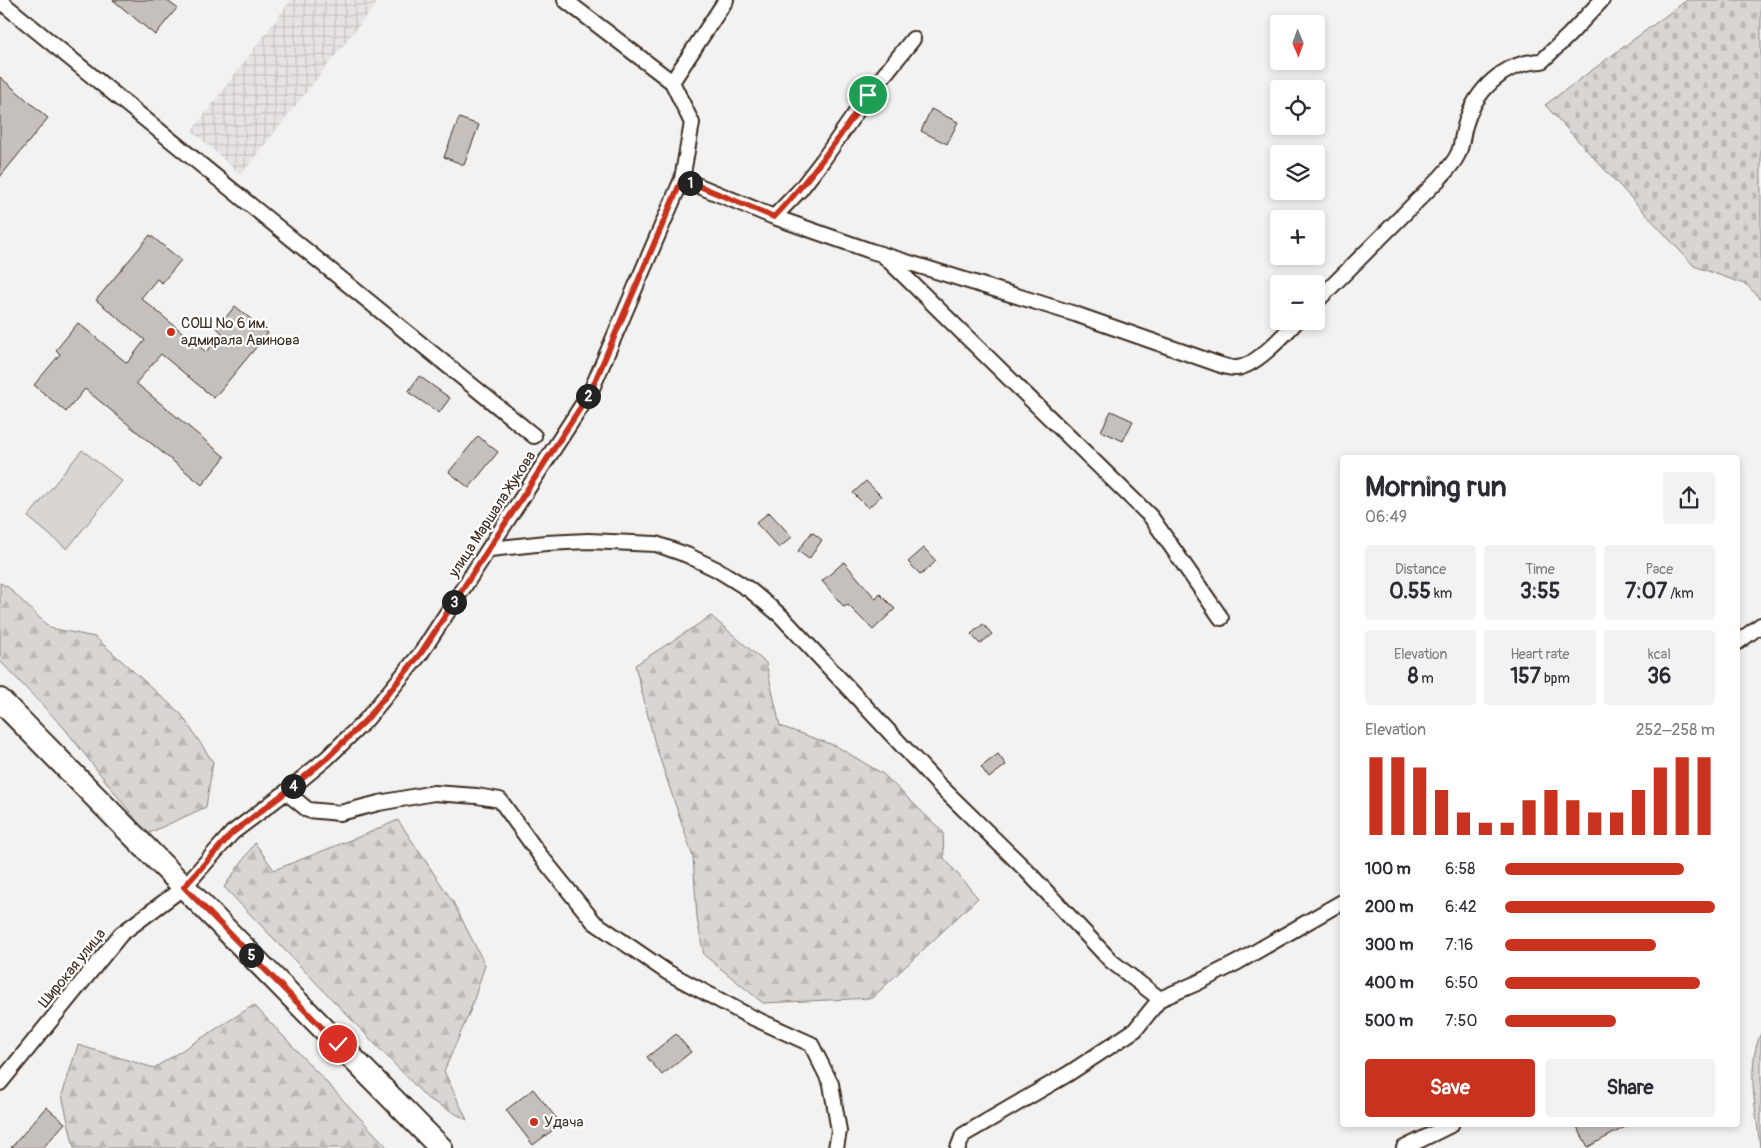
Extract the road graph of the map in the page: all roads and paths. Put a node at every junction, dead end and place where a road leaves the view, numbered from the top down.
1 (565, 0) edge
2 (726, 0) edge
3 (1602, 0) edge
4 (0, 1) edge
5 (913, 39) dead end
6 (672, 82) junction
7 (682, 179) junction
8 (774, 217) junction
9 (882, 255) junction
10 (1325, 293) edge
11 (1288, 330) edge
12 (534, 436) dead end
13 (490, 549) junction
14 (1221, 618) dead end
15 (1761, 625) edge
16 (1740, 641) edge
17 (0, 700) edge
18 (286, 792) junction
19 (184, 887) junction
20 (1340, 903) edge
21 (1160, 999) junction
22 (0, 1083) edge
23 (1447, 1127) edge
24 (961, 1142) edge
25 (441, 1148) edge
26 (836, 1148) edge
27 (1404, 1148) edge

1 - 6 street
2 - 6 street
3 - 10 street
4 - 12 street
5 - 8 street
6 - 7 street, улица Маршала Жукова
7 - 8 street
7 - 13 street, улица Маршала Жукова
8 - 9 street
9 - 11 street
9 - 14 street
13 - 18 street, улица Маршала Жукова
13 - 21 street
15 - 16 street
17 - 19 main road
18 - 19 street, улица Маршала Жукова
18 - 26 street
19 - 22 street, Широкая улица
19 - 25 main road
20 - 21 street
21 - 24 street
23 - 27 street

